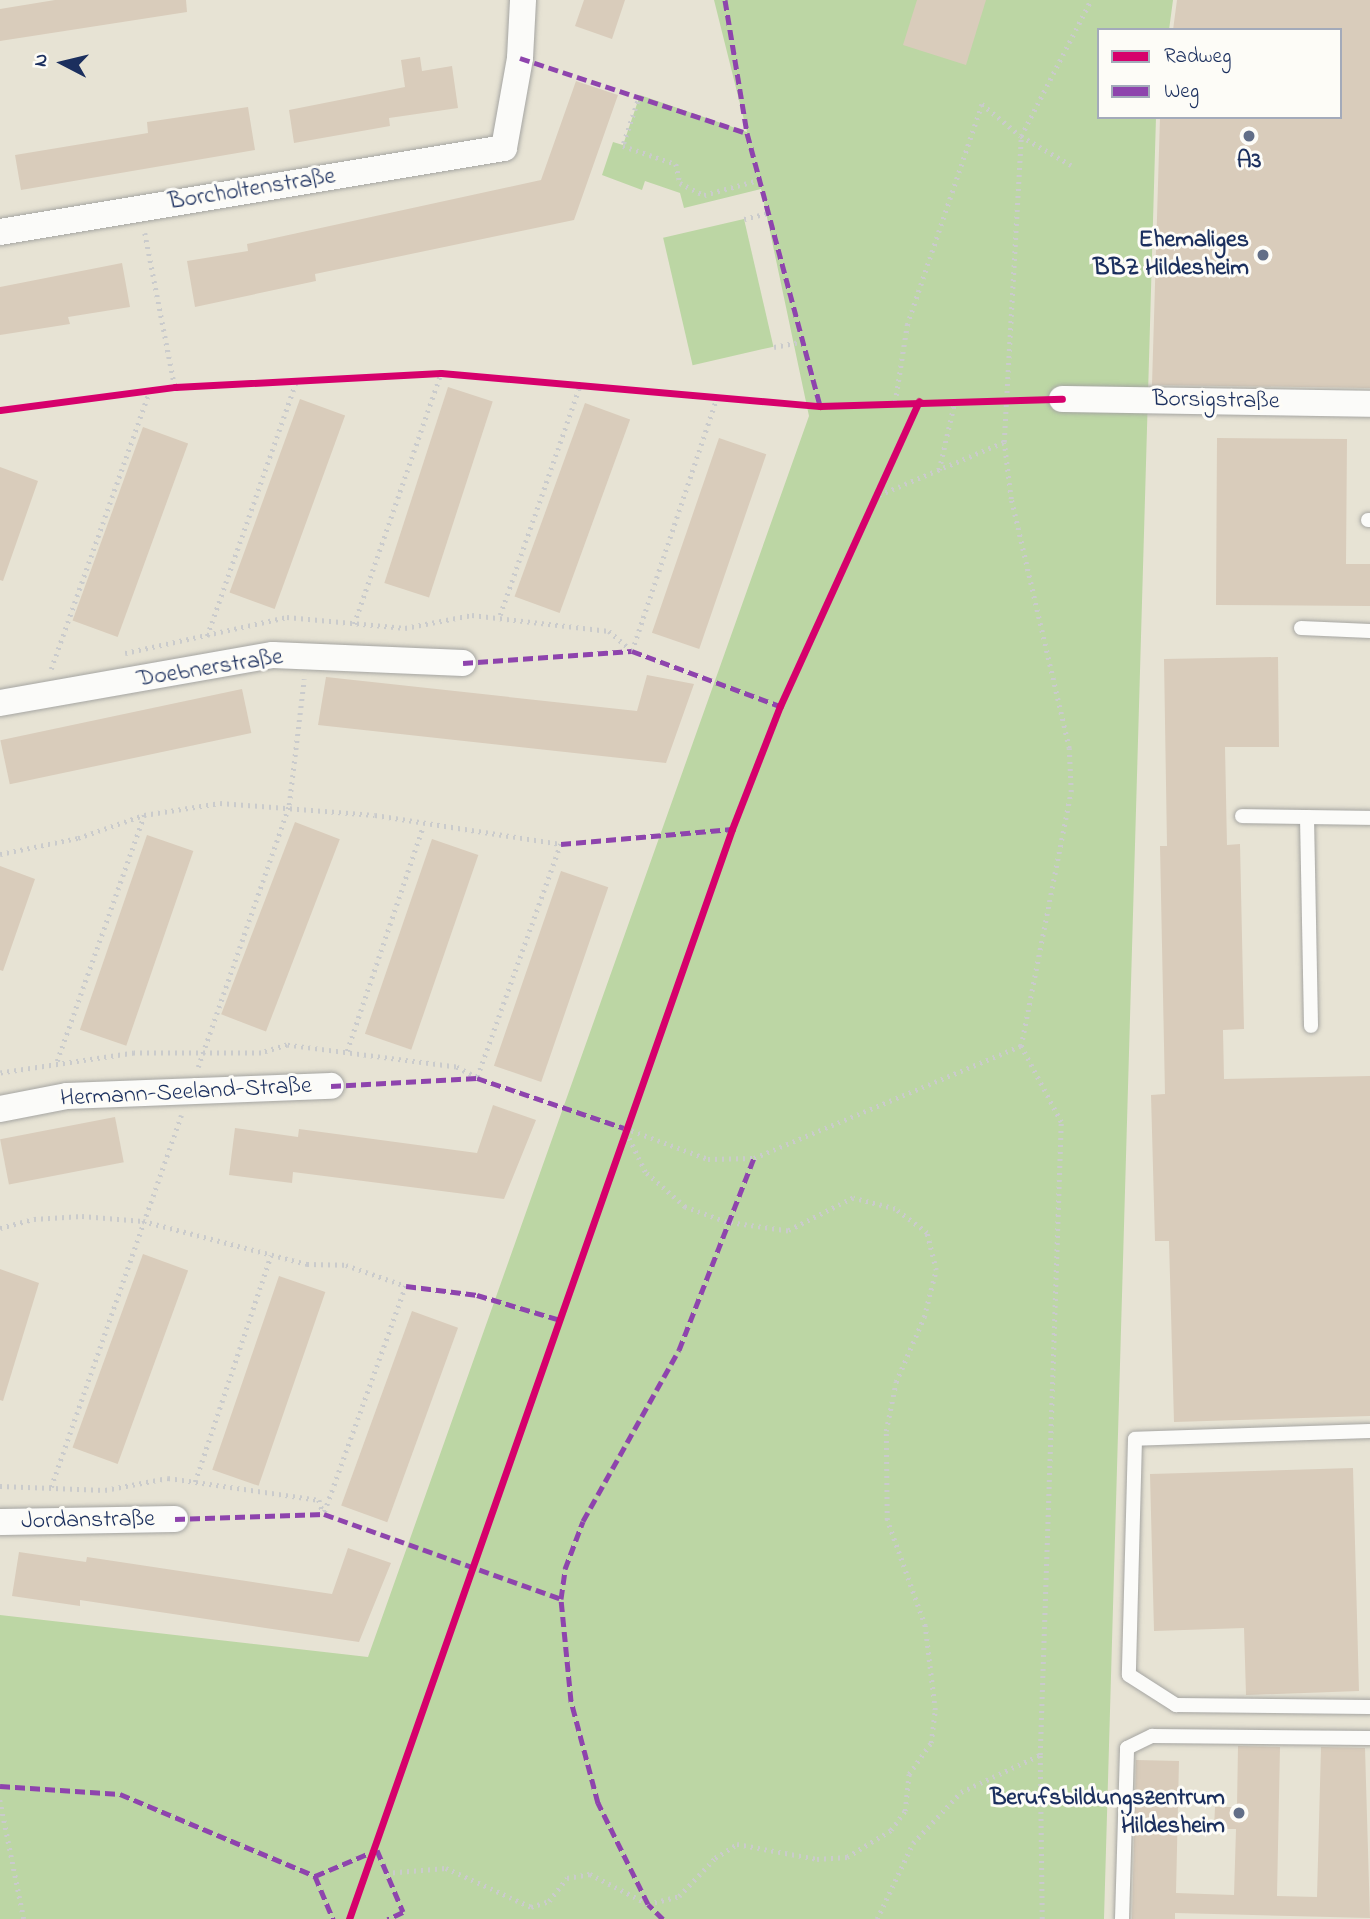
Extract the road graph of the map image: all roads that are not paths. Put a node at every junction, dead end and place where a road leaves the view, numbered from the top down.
1 (523, 0) edge
2 (0, 232) edge
3 (1062, 398) dead end
4 (1370, 404) edge
5 (1301, 628) dead end
6 (1370, 631) edge
7 (463, 663) dead end
8 (0, 703) edge
9 (1242, 816) dead end
10 (1307, 817) junction
11 (1370, 818) edge
12 (1311, 1026) dead end
13 (331, 1086) dead end
14 (0, 1109) edge
15 (1370, 1431) edge
16 (176, 1519) dead end
17 (0, 1522) edge
18 (1370, 1707) edge
19 (1370, 1738) edge
20 (1122, 1919) edge

1 - 2 street, Borcholtenstraße
3 - 4 street, Borsigstraße
5 - 6 lane
7 - 8 street, Doebnerstraße
9 - 10 lane
10 - 11 lane
10 - 12 lane
13 - 14 street, Hermann-Seeland-Straße
15 - 18 lane
16 - 17 street, Jordanstraße
19 - 20 lane

